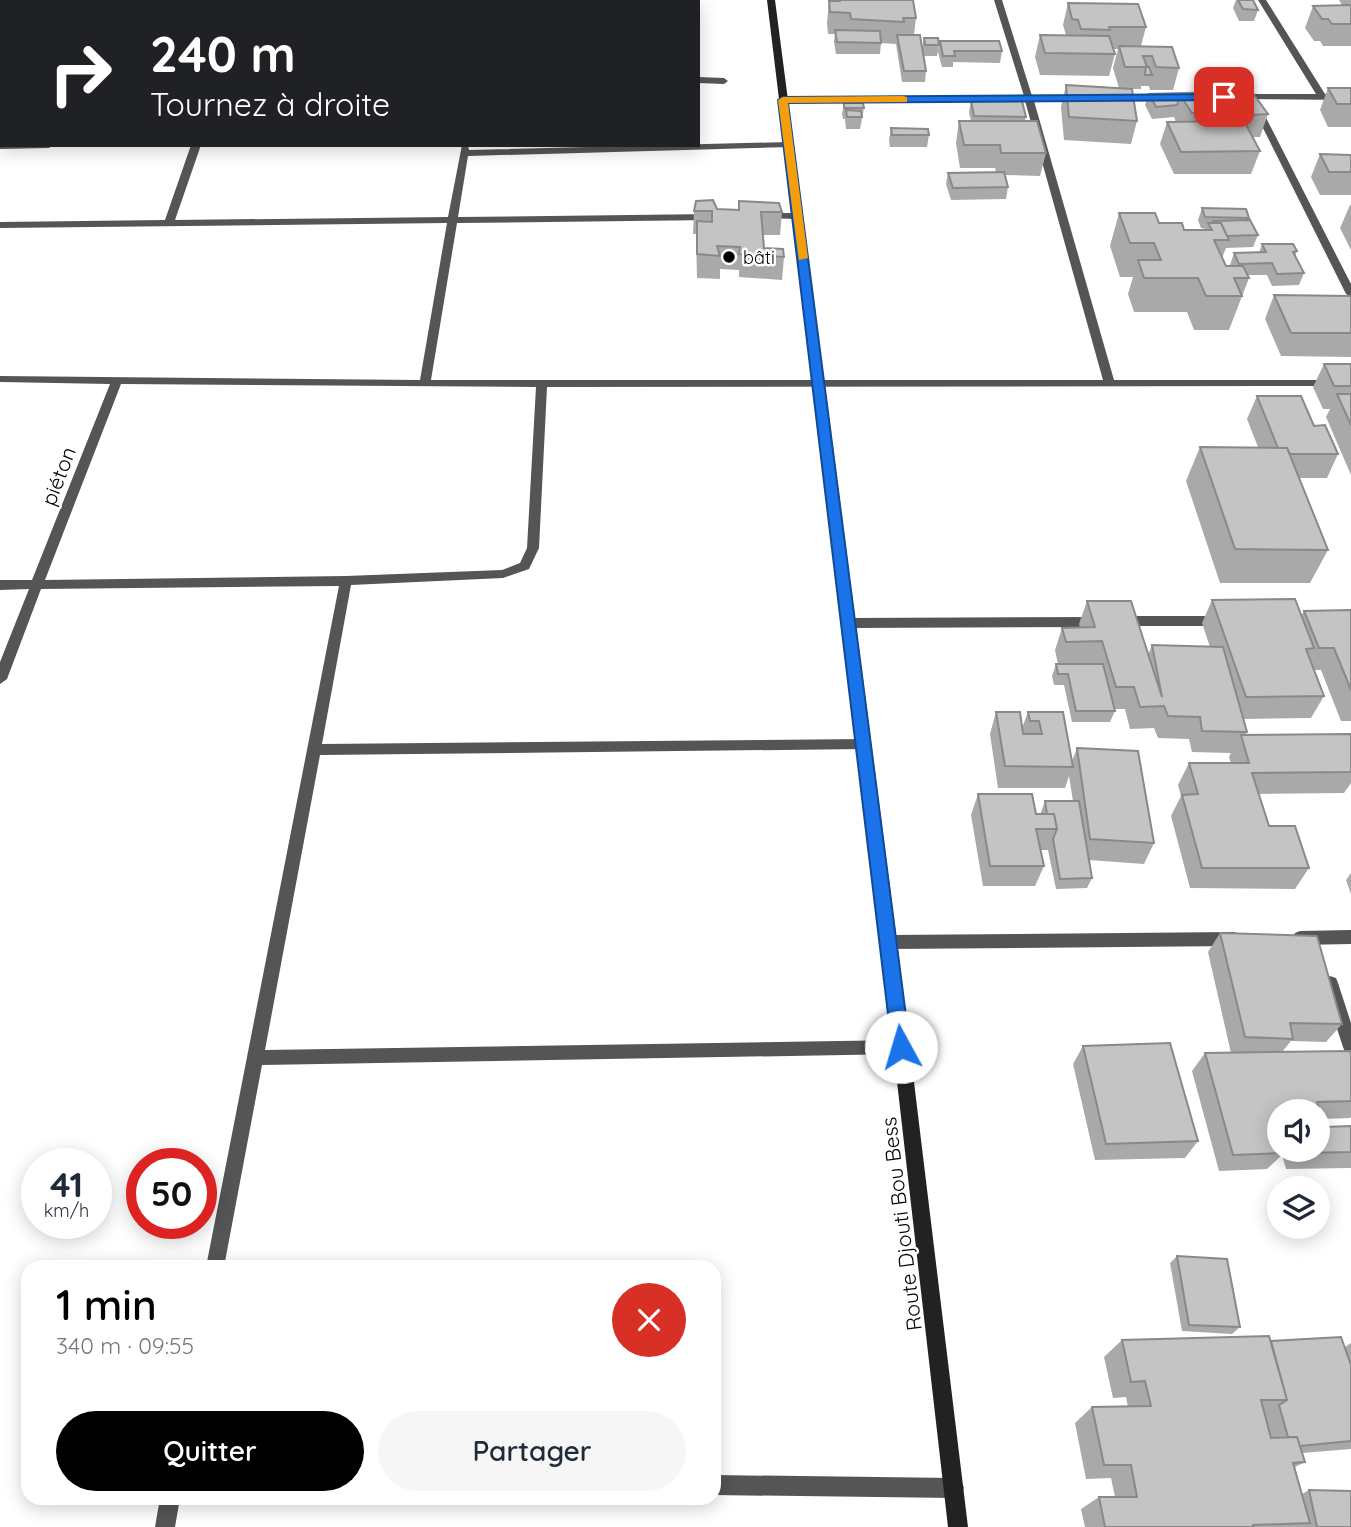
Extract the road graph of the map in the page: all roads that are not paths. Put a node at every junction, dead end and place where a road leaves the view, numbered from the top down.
1 (771, 0) edge
2 (998, 0) edge
3 (1262, 0) edge
4 (700, 80) edge
5 (724, 81) dead end
6 (1224, 97) edge
7 (1252, 97) junction
8 (1322, 97) junction
9 (1351, 97) edge
10 (1099, 98) edge
11 (1113, 98) edge
12 (1182, 98) edge
13 (1030, 99) junction
14 (783, 100) junction
15 (788, 145) junction
16 (700, 146) edge
17 (195, 147) edge
18 (626, 147) edge
19 (464, 149) edge
20 (728, 216) edge
21 (756, 216) edge
22 (797, 216) junction
23 (453, 219) junction
24 (170, 221) junction
25 (0, 225) edge
26 (1351, 293) edge
27 (0, 379) edge
28 (116, 382) junction
29 (819, 382) junction
30 (1109, 382) junction
31 (1351, 383) edge
32 (425, 384) junction
33 (542, 385) junction
34 (345, 581) junction
35 (37, 584) junction
36 (0, 585) edge
37 (1240, 620) edge
38 (849, 624) junction
39 (0, 679) edge
40 (864, 744) junction
41 (313, 750) junction
42 (1351, 937) edge
43 (1288, 938) edge
44 (1246, 939) edge
45 (889, 942) junction
46 (1319, 950) junction
47 (901, 1047) junction
48 (1351, 1047) edge
49 (255, 1058) junction
50 (216, 1260) edge
51 (721, 1485) edge
52 (954, 1488) junction
53 (169, 1505) edge
54 (165, 1527) edge
55 (958, 1527) edge

1 - 14 main road, Route Djouti Bou Bess
2 - 13 street
3 - 8 street
4 - 5 street
6 - 7 street
7 - 8 street
7 - 26 street
8 - 9 street
10 - 13 street
11 - 12 street
13 - 14 street
13 - 30 street
14 - 15 main road, Route Djouti Bou Bess
15 - 16 street
15 - 22 main road, Route Djouti Bou Bess
17 - 24 street
18 - 19 street
19 - 23 street
20 - 23 street
21 - 22 street
22 - 29 main road, Route Djouti Bou Bess
23 - 24 street
23 - 32 street
24 - 25 street
27 - 28 street
28 - 32 street
28 - 35 street, piéton
29 - 30 street
29 - 33 street
29 - 38 main road, Route Djouti Bou Bess
30 - 31 street
32 - 33 street
33 - 34 street
34 - 35 street
34 - 41 street
35 - 36 street
35 - 39 street, piéton
37 - 38 street
38 - 40 main road, Route Djouti Bou Bess
40 - 41 street
40 - 45 main road, Route Djouti Bou Bess
41 - 49 street
42 - 46 street
43 - 46 street
44 - 45 street
45 - 47 main road, Route Djouti Bou Bess
46 - 48 street
47 - 49 street
47 - 52 main road, Route Djouti Bou Bess
49 - 50 street
51 - 52 street
52 - 55 main road, Route Djouti Bou Bess
53 - 54 street

